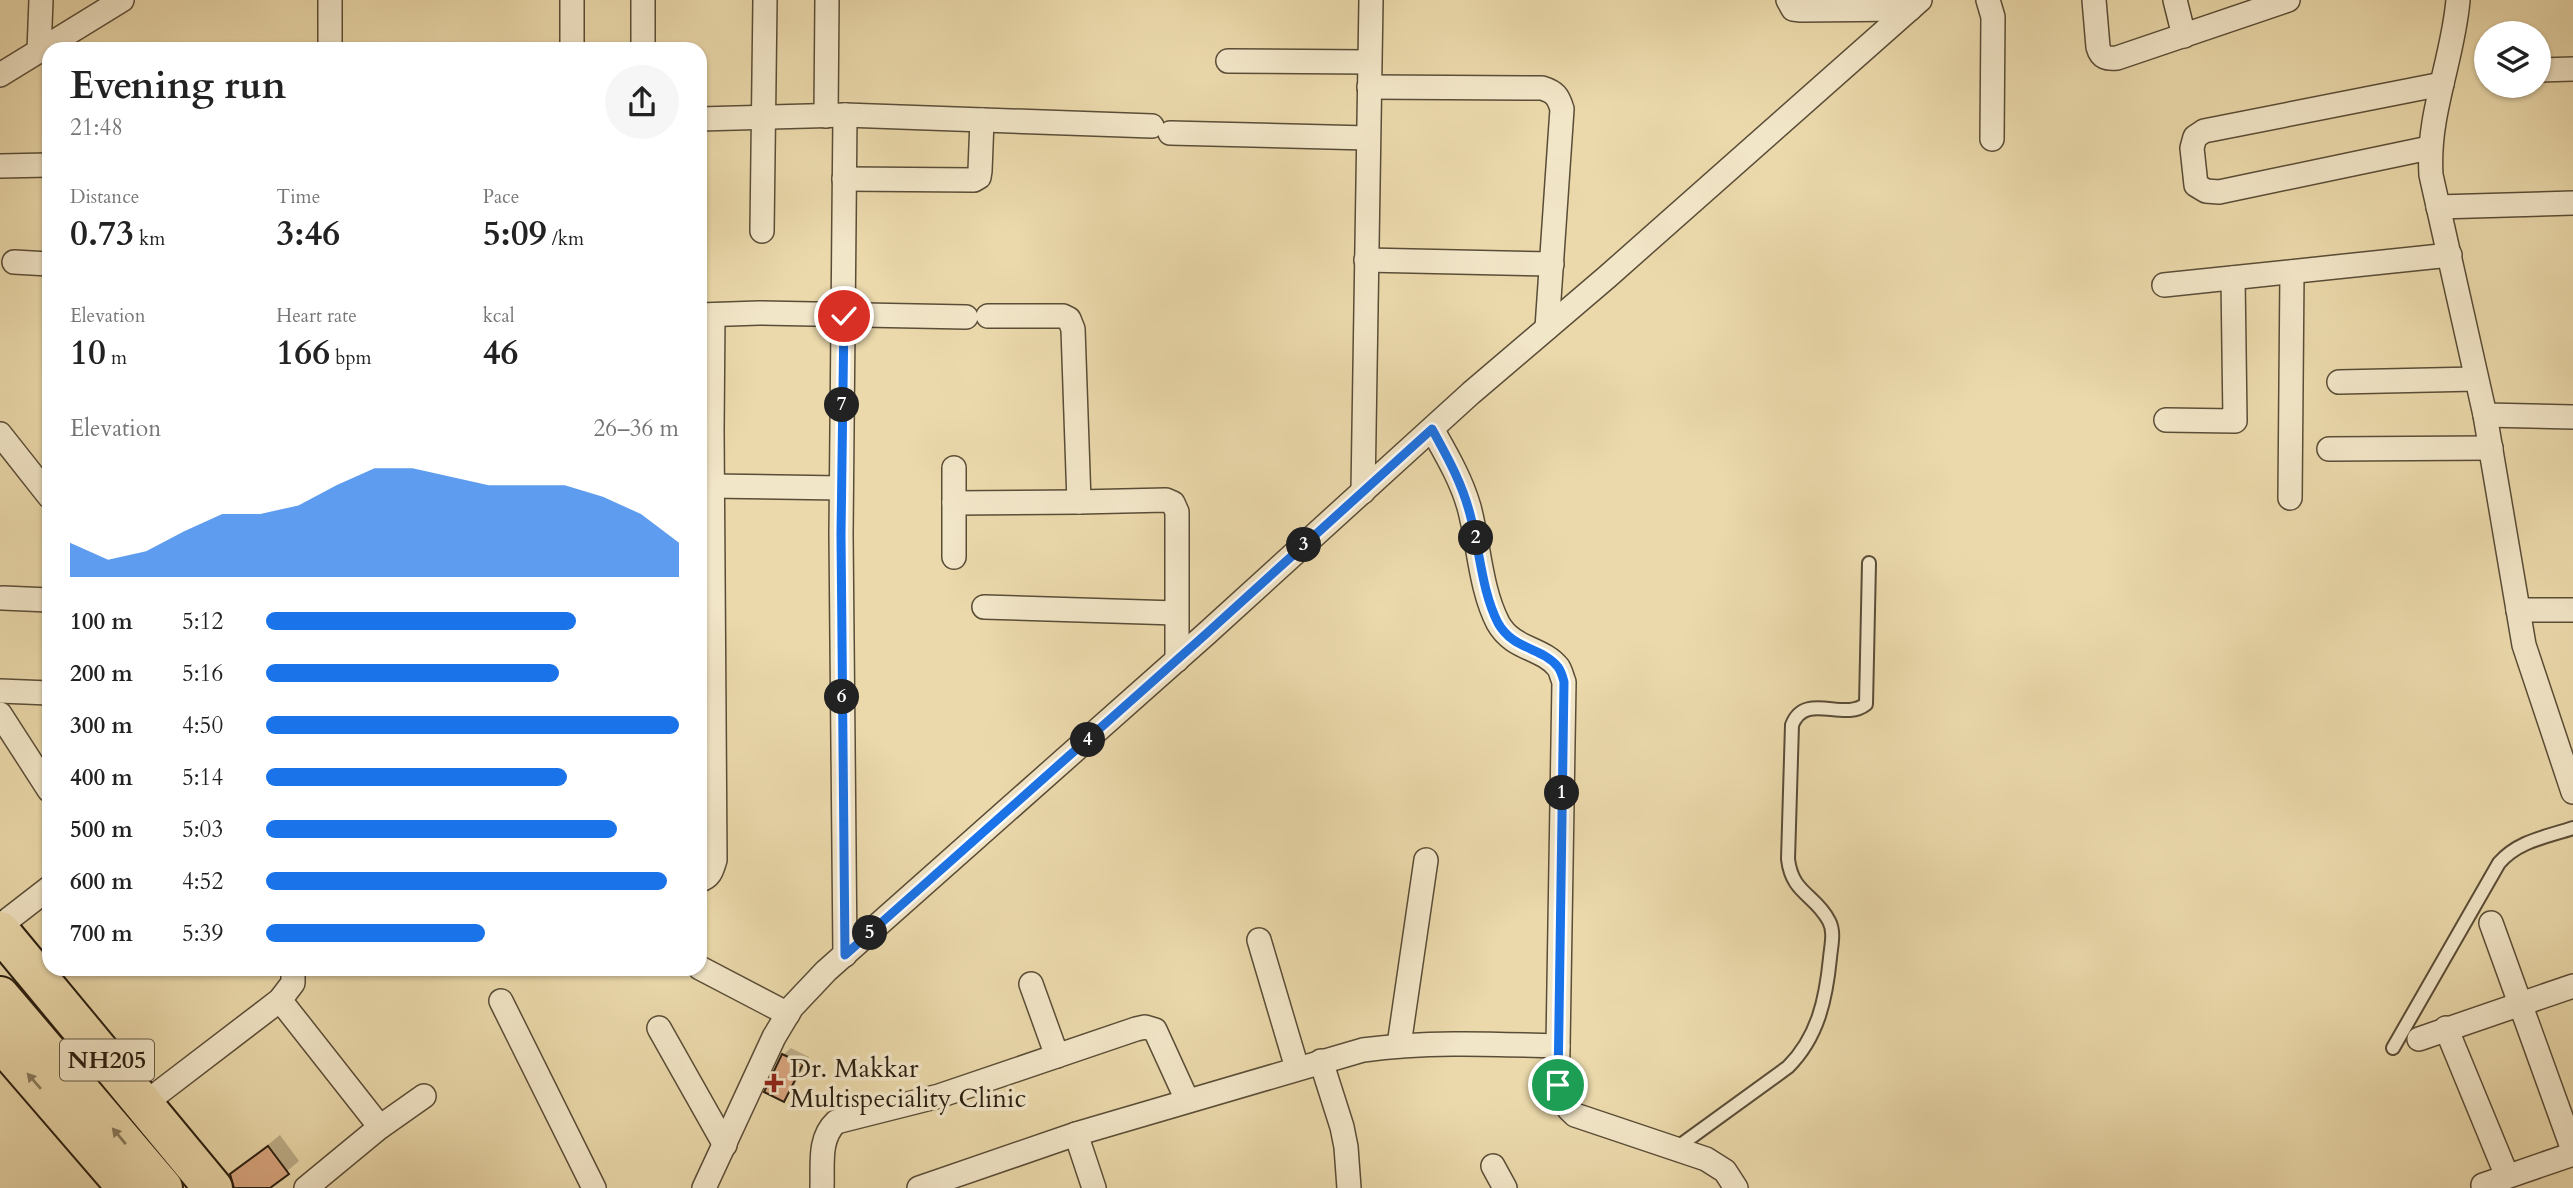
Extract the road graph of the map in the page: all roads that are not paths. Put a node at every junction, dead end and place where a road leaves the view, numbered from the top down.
1 (41, 0) edge
2 (122, 0) edge
3 (330, 0) edge
4 (572, 0) edge
5 (643, 0) edge
6 (765, 0) edge
7 (827, 0) edge
8 (1371, 0) edge
9 (1788, 0) edge
10 (1988, 0) edge
11 (2094, 0) edge
12 (2175, 0) edge
13 (2288, 0) edge
14 (2458, 0) edge
15 (1915, 5) edge
16 (2185, 36) junction
17 (54, 42) edge
18 (330, 42) edge
19 (572, 42) edge
20 (643, 42) edge
21 (42, 49) edge
22 (39, 51) junction
23 (1228, 61) dead end
24 (1369, 62) junction
25 (2573, 69) edge
26 (2551, 70) edge
27 (0, 75) edge
28 (2442, 84) junction
29 (1369, 87) junction
30 (762, 116) junction
31 (835, 116) junction
32 (707, 119) edge
33 (982, 120) junction
34 (1368, 138) junction
35 (1992, 139) dead end
36 (2429, 148) junction
37 (42, 165) edge
38 (0, 166) edge
39 (844, 179) junction
40 (2573, 203) edge
41 (2438, 206) junction
42 (762, 232) dead end
43 (2450, 255) junction
44 (1366, 260) junction
45 (14, 262) dead end
46 (42, 264) edge
47 (1552, 264) junction
48 (2292, 272) junction
49 (2233, 278) junction
50 (2164, 285) dead end
51 (707, 315) edge
52 (844, 316) junction
53 (1547, 328) junction
54 (707, 344) edge
55 (2476, 379) junction
56 (2339, 382) dead end
57 (2485, 415) junction
58 (2573, 417) edge
59 (2165, 421) dead end
60 (1432, 429) junction
61 (0, 434) edge
62 (2491, 448) junction
63 (2329, 449) dead end
64 (954, 468) dead end
65 (712, 486) junction
66 (42, 487) edge
67 (841, 488) junction
68 (1363, 492) junction
69 (2290, 498) dead end
70 (1079, 502) junction
71 (954, 503) junction
72 (954, 557) dead end
73 (1869, 563) dead end
74 (3, 598) dead end
75 (42, 600) edge
76 (984, 607) dead end
77 (2518, 610) junction
78 (2573, 610) edge
79 (1176, 613) junction
80 (1177, 660) junction
81 (0, 691) edge
82 (42, 693) edge
83 (0, 714) edge
84 (42, 779) edge
85 (2573, 792) edge
86 (2573, 828) edge
87 (1426, 860) dead end
88 (707, 877) edge
89 (42, 893) edge
90 (2491, 923) dead end
91 (0, 926) edge
92 (0, 931) edge
93 (1259, 940) dead end
94 (845, 955) junction
95 (0, 959) edge
96 (707, 972) edge
97 (293, 976) edge
98 (1031, 984) dead end
99 (2573, 986) edge
100 (0, 996) edge
101 (280, 1000) junction
102 (501, 1001) dead end
103 (2519, 1004) junction
104 (788, 1014) junction
105 (659, 1028) dead end
106 (2446, 1028) junction
107 (2419, 1039) dead end
108 (0, 1041) edge
109 (1399, 1045) junction
110 (1558, 1046) junction
111 (2393, 1048) dead end
112 (1056, 1056) junction
113 (1321, 1061) junction
114 (1297, 1068) junction
115 (424, 1096) dead end
116 (1187, 1100) junction
117 (144, 1104) junction
118 (380, 1127) junction
119 (1076, 1134) junction
120 (725, 1144) junction
121 (1675, 1149) junction
122 (2573, 1152) edge
123 (1493, 1166) dead end
124 (2507, 1176) junction
125 (2483, 1185) dead end
126 (124, 1187) edge
127 (163, 1188) edge
128 (194, 1188) edge
129 (214, 1188) edge
130 (306, 1188) edge
131 (594, 1188) edge
132 (704, 1188) edge
133 (822, 1188) edge
134 (919, 1188) edge
135 (1094, 1188) edge
136 (1349, 1188) edge
137 (1505, 1188) edge
138 (1736, 1188) edge

1 - 22 street
2 - 17 street
3 - 18 street
4 - 19 street
5 - 20 street
6 - 30 street
7 - 31 street
8 - 24 street
9 - 15 street
10 - 35 street
11 - 16 street
12 - 16 street
13 - 16 street
14 - 28 street
15 - 53 street
21 - 22 street
22 - 27 street
23 - 24 street
24 - 29 street
25 - 26 street
28 - 36 street
28 - 36 street
29 - 34 street
29 - 47 street
30 - 31 street
30 - 32 street
30 - 42 street
31 - 33 street
31 - 39 street
33 - 34 street
33 - 39 street
34 - 44 street
36 - 41 street
37 - 38 street
39 - 52 street
40 - 41 street
41 - 43 street
43 - 48 street
43 - 55 street
44 - 47 street
44 - 68 street
45 - 46 street
47 - 53 street
48 - 49 street
48 - 69 street
49 - 50 street
49 - 59 street
51 - 52 street
52 - 67 street
52 - 70 street
53 - 60 street
54 - 65 street
55 - 56 street
55 - 57 street
57 - 58 street
57 - 62 street
60 - 68 street
60 - 110 street
61 - 66 street
62 - 63 street
62 - 77 street
64 - 71 street
65 - 67 street
65 - 88 street
67 - 94 street
68 - 80 street
70 - 71 street
70 - 79 street
71 - 72 street
73 - 121 lane
74 - 75 street
76 - 79 street
77 - 78 street
77 - 85 street
79 - 80 street
80 - 94 street
81 - 82 street
83 - 84 street
86 - 111 lane
87 - 109 street
89 - 91 street
90 - 103 street
92 - 117 highway, NH205
93 - 114 street
94 - 104 street
95 - 128 highway
96 - 104 street
97 - 101 street
98 - 112 street
99 - 103 street
127 -> 100 highway
101 - 117 street
101 - 118 street
102 - 131 street
103 - 106 street
103 - 122 street
104 - 120 street
105 - 120 street
106 - 107 street
106 - 124 street
126 -> 108 highway, NH205
109 - 110 street
109 - 113 street
110 - 121 street
112 - 116 street
112 - 133 street
113 - 114 street
113 - 136 street
114 - 116 street
115 - 118 street
116 - 119 street
117 - 129 highway, NH205
118 - 130 street
119 - 134 street
119 - 135 street
120 - 132 street
121 - 138 street
122 - 124 street
123 - 137 street
124 - 125 street

